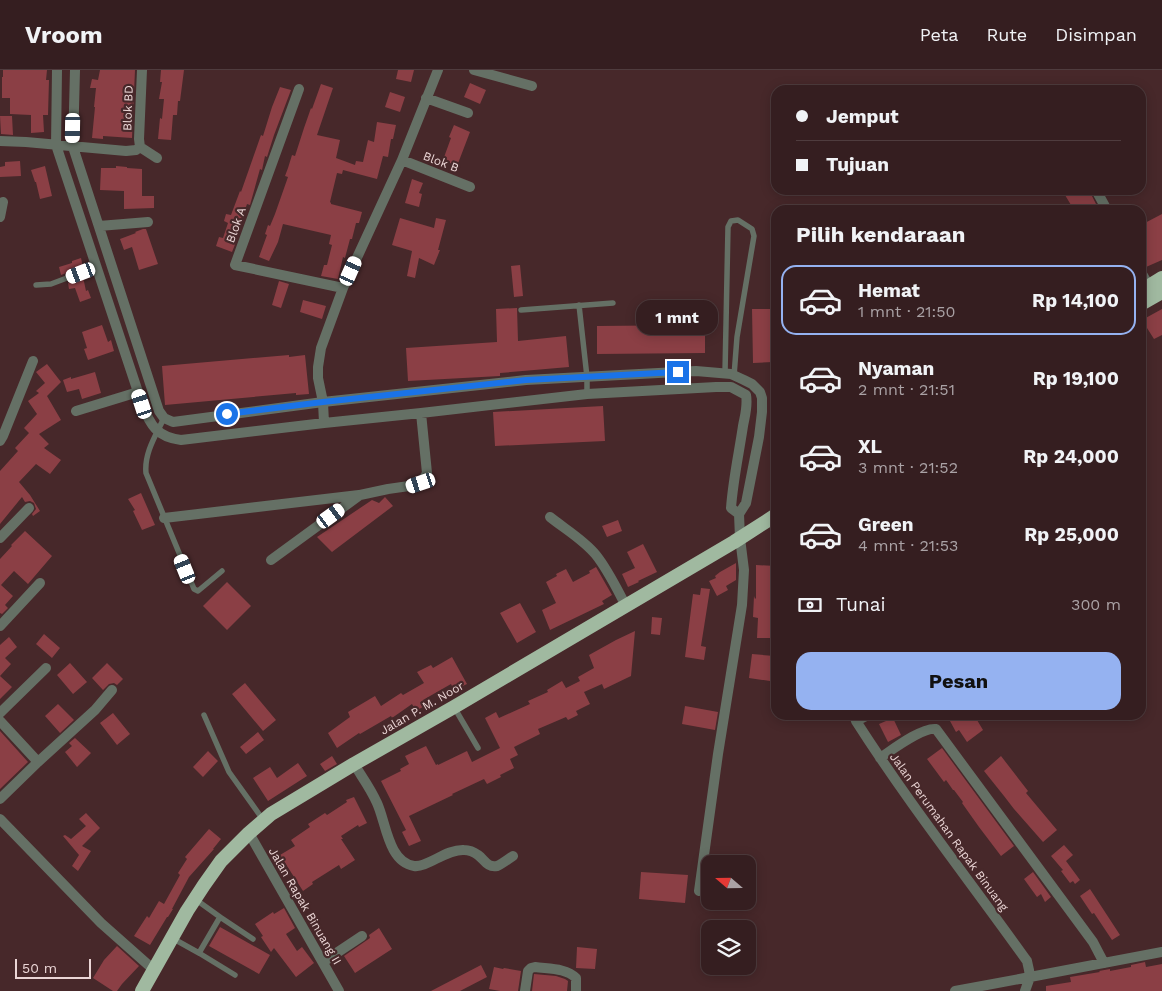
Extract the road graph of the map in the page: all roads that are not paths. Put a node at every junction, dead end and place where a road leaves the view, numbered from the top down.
1 (56, 70) edge
2 (75, 70) edge
3 (142, 70) edge
4 (438, 70) edge
5 (474, 70) edge
6 (532, 86) dead end
7 (299, 89) dead end
8 (426, 98) junction
9 (468, 113) dead end
10 (0, 141) edge
11 (56, 145) junction
12 (73, 147) junction
13 (140, 147) junction
14 (157, 158) dead end
15 (402, 160) junction
16 (470, 187) dead end
17 (2, 202) dead end
18 (0, 217) edge
19 (148, 222) dead end
20 (99, 226) junction
21 (96, 268) junction
22 (1162, 278) edge
23 (36, 286) dead end
24 (343, 288) junction
25 (1151, 290) edge
26 (613, 303) dead end
27 (579, 306) junction
28 (521, 310) dead end
29 (33, 361) dead end
30 (730, 375) junction
31 (587, 377) junction
32 (752, 384) junction
33 (138, 392) junction
34 (587, 394) junction
35 (746, 395) junction
36 (323, 402) junction
37 (76, 411) dead end
38 (421, 413) junction
39 (164, 418) junction
40 (324, 423) junction
41 (158, 431) junction
42 (0, 441) edge
43 (360, 495) junction
44 (29, 508) dead end
45 (739, 514) junction
46 (550, 517) dead end
47 (164, 518) junction
48 (771, 518) edge
49 (0, 538) edge
50 (740, 538) junction
51 (271, 560) dead end
52 (222, 571) dead end
53 (40, 583) dead end
54 (626, 606) junction
55 (0, 626) edge
56 (46, 668) dead end
57 (112, 690) dead end
58 (454, 707) junction
59 (0, 713) edge
60 (204, 716) dead end
61 (856, 720) edge
62 (0, 721) edge
63 (478, 748) dead end
64 (880, 758) junction
65 (38, 762) junction
66 (354, 764) junction
67 (0, 799) edge
68 (0, 819) edge
69 (264, 820) junction
70 (249, 833) junction
71 (513, 856) dead end
72 (699, 891) dead end
73 (195, 899) junction
74 (220, 917) junction
75 (362, 936) dead end
76 (172, 938) junction
77 (253, 939) dead end
78 (1162, 952) edge
79 (199, 953) junction
80 (1102, 958) junction
81 (323, 962) junction
82 (1029, 969) junction
83 (154, 970) junction
84 (235, 975) dead end
85 (335, 990) edge
86 (142, 991) edge
87 (525, 991) edge
88 (576, 991) edge
89 (955, 991) edge
90 (1025, 991) edge

1 - 11 street
2 - 12 street
3 - 13 street, Blok BD
4 - 8 street
5 - 6 street
7 - 24 street, Blok A
8 - 9 street
8 - 15 street
10 - 11 street
11 - 12 street
11 - 21 street
12 - 13 street
12 - 20 street
13 - 14 street
15 - 16 street, Blok B
15 - 24 street
17 - 18 street
19 - 20 street
20 - 39 street
21 - 23 lane
21 - 33 street
22 - 25 highway
24 - 36 street
26 - 27 lane
27 - 28 lane
27 - 31 lane
29 - 42 street
30 - 30 lane
30 - 31 street
30 - 32 street
31 - 34 lane
31 - 36 street
32 - 35 street
32 - 45 street
33 - 37 street
33 - 41 street
34 - 35 street
34 - 38 street
35 - 45 street
36 - 39 street
36 - 40 street
38 - 40 street
38 - 43 street
39 - 41 lane
40 - 41 street
41 - 47 lane
43 - 47 street
43 - 51 street
44 - 49 street
45 - 50 street
46 - 54 street
47 - 52 lane
48 - 50 highway, Jalan P. M. Noor
50 - 54 highway, Jalan P. M. Noor
50 - 72 street
53 - 55 street
54 - 58 highway, Jalan P. M. Noor
56 - 59 street
57 - 65 street
58 - 63 lane
58 - 66 highway, Jalan P. M. Noor
60 - 69 lane
61 - 64 street, Jalan Perumahan Rapak Binuang
62 - 65 street
64 - 80 street
64 - 82 street, Jalan Perumahan Rapak Binuang
65 - 67 street
66 - 69 highway, Jalan P. M. Noor
66 - 71 street
68 - 83 street
69 - 70 highway, Jalan P. M. Noor
70 - 73 highway, Jalan P. M. Noor
70 - 81 street, Jalan Rapak Binuang II
73 - 74 lane
73 - 76 highway, Jalan P. M. Noor
74 - 77 lane
74 - 79 lane
75 - 81 street
76 - 79 lane
76 - 83 highway, Jalan P. M. Noor
78 - 80 street
79 - 84 lane
80 - 82 street
81 - 85 street, Jalan Rapak Binuang II
82 - 89 street
82 - 90 street
83 - 86 highway, Jalan P. M. Noor
87 - 88 street

